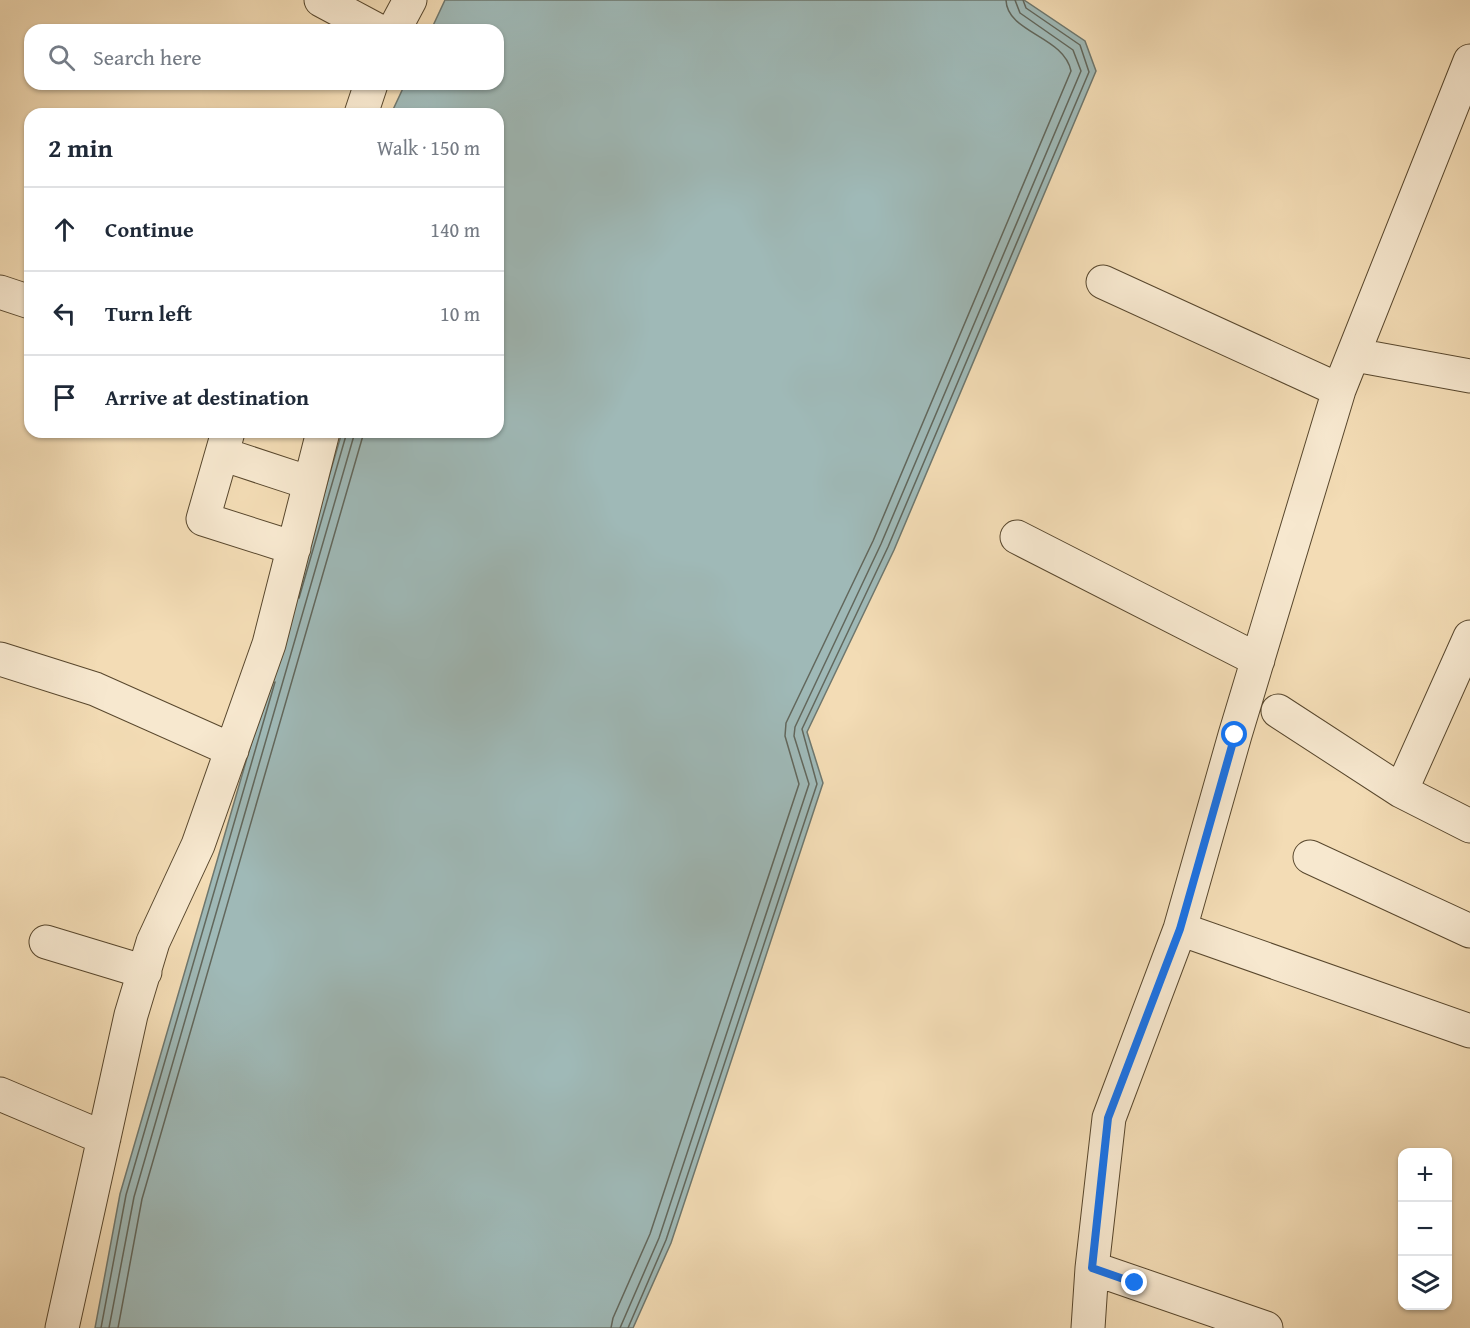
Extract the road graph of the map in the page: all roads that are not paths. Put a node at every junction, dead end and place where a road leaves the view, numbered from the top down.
1 (321, 0) edge
2 (411, 0) edge
3 (366, 24) edge
4 (397, 24) edge
5 (1466, 81) edge
6 (369, 90) edge
7 (362, 108) edge
8 (1103, 282) dead end
9 (0, 292) edge
10 (24, 300) edge
11 (1355, 355) junction
12 (1470, 376) edge
13 (1339, 390) junction
14 (321, 438) edge
15 (225, 443) edge
16 (310, 483) junction
17 (1017, 537) dead end
18 (294, 548) junction
19 (1470, 637) edge
20 (0, 659) edge
21 (1258, 660) junction
22 (1278, 711) dead end
23 (232, 750) junction
24 (1401, 791) junction
25 (1470, 826) edge
26 (1310, 857) dead end
27 (1180, 929) junction
28 (1470, 931) edge
29 (46, 942) dead end
30 (145, 972) junction
31 (1470, 1031) edge
32 (0, 1094) edge
33 (104, 1138) junction
34 (1092, 1268) junction
35 (62, 1328) edge
36 (1088, 1328) edge
37 (1266, 1328) edge

1 - 3 street
2 - 4 street
5 - 11 street
6 - 7 street
8 - 13 street
9 - 10 street
11 - 12 street
11 - 13 street
13 - 21 street
14 - 16 street
15 - 16 street
15 - 18 street
16 - 18 street
17 - 21 street
18 - 23 street
19 - 24 street
20 - 23 street
21 - 27 street
22 - 24 street
23 - 30 street
24 - 25 street
26 - 28 street
27 - 31 street
27 - 34 street
29 - 30 street
30 - 33 street
32 - 33 street
33 - 35 street
34 - 36 street
34 - 37 street

